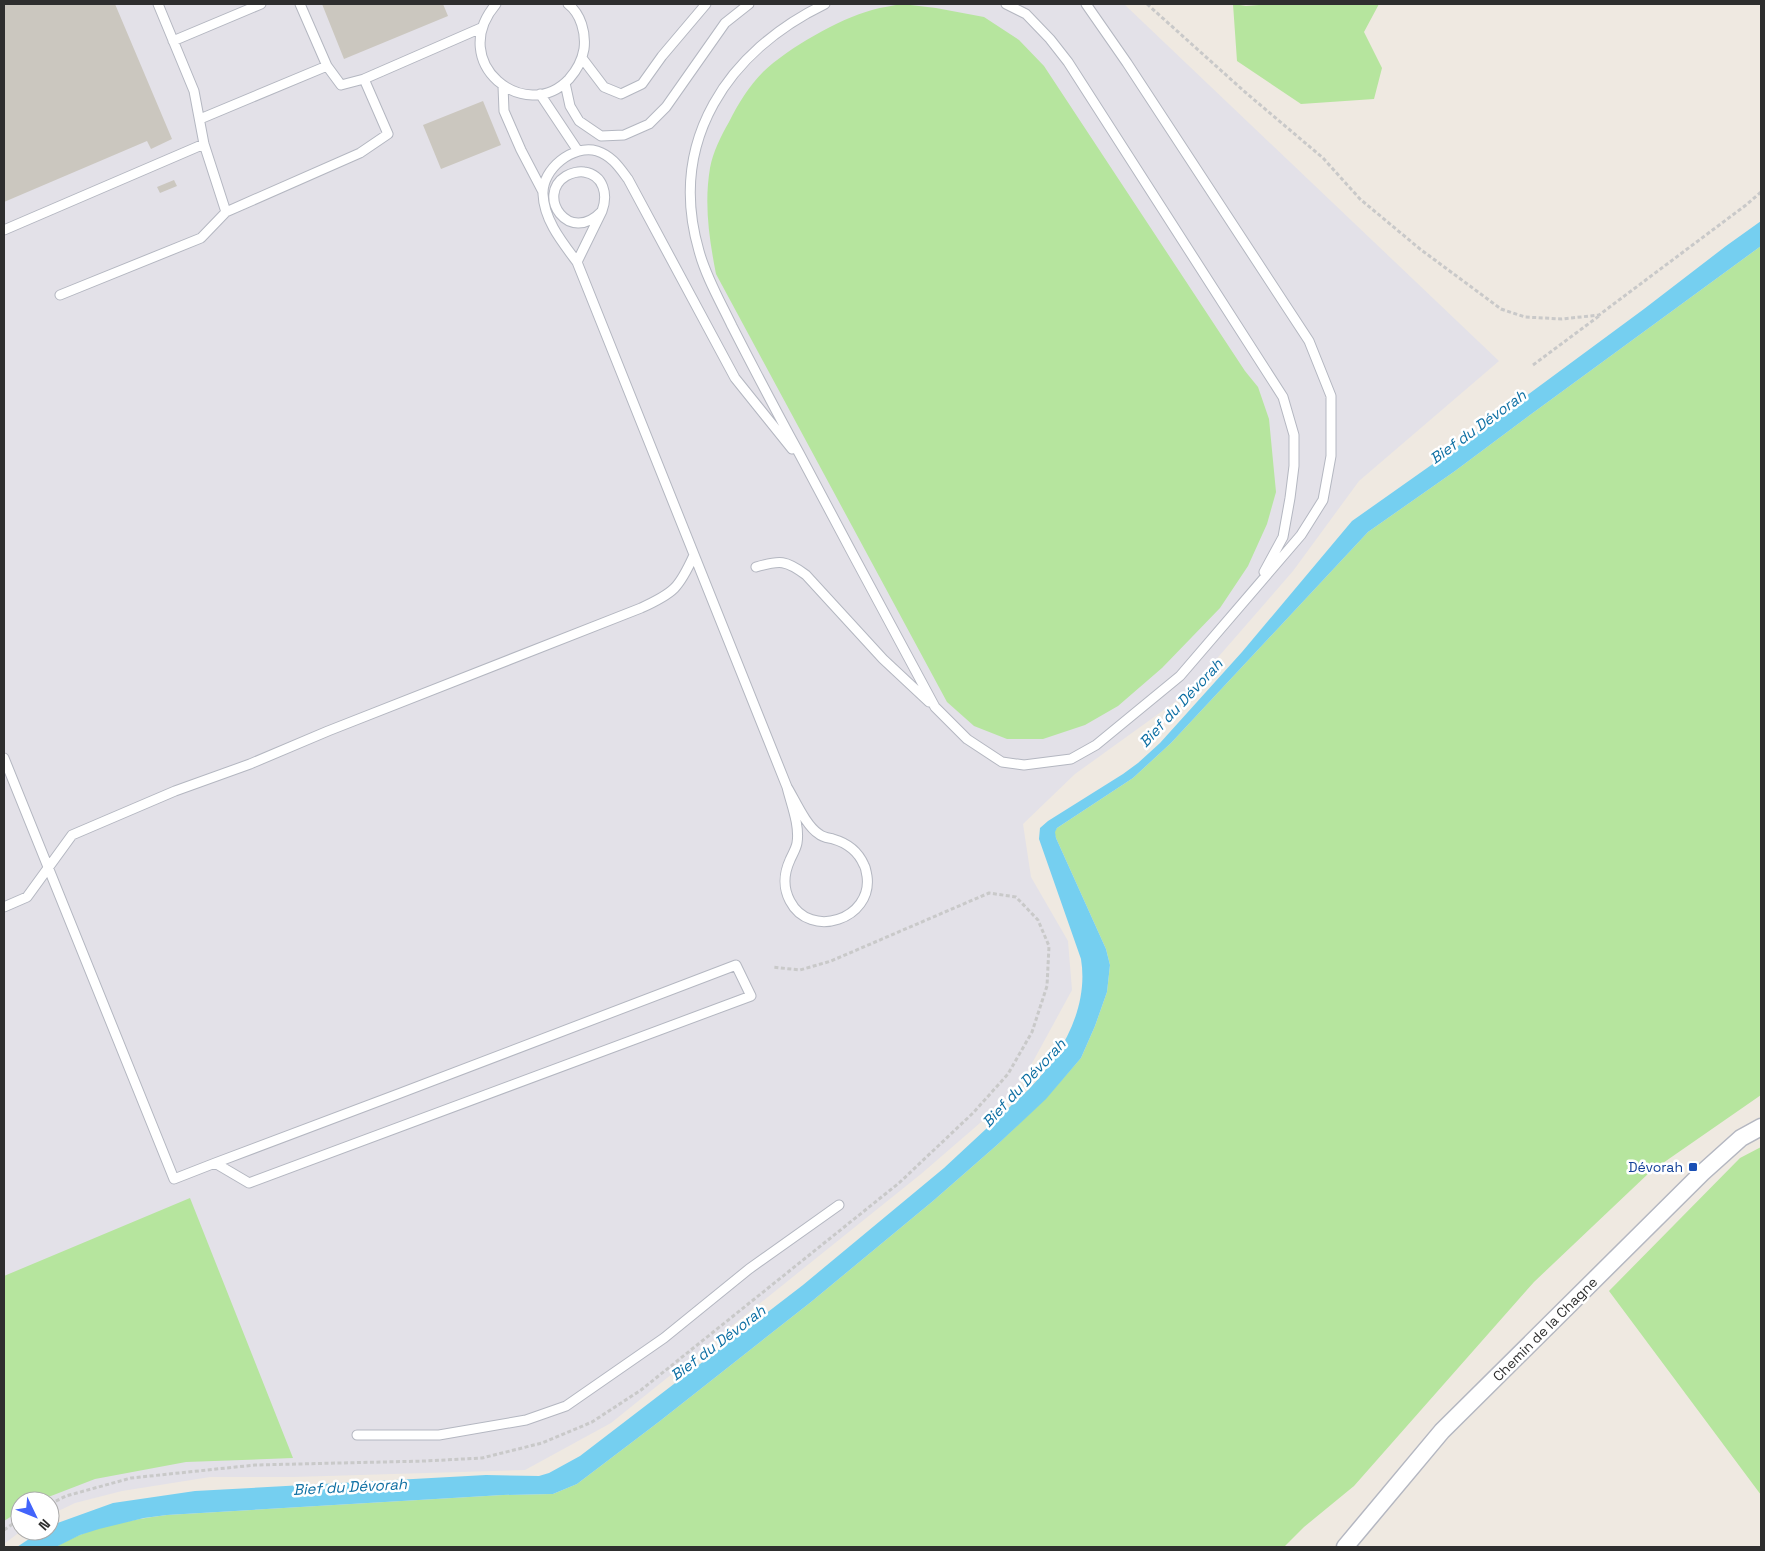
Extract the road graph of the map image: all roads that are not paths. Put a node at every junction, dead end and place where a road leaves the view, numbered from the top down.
1 (158, 4) edge
2 (261, 4) edge
3 (300, 4) edge
4 (496, 4) edge
5 (568, 4) edge
6 (706, 4) edge
7 (749, 4) edge
8 (825, 4) edge
9 (1006, 4) edge
10 (1086, 4) edge
11 (481, 28) junction
12 (173, 40) junction
13 (582, 58) junction
14 (326, 66) junction
15 (364, 79) junction
16 (565, 83) junction
17 (503, 86) junction
18 (540, 94) junction
19 (200, 119) junction
20 (204, 144) junction
21 (578, 151) junction
22 (543, 192) junction
23 (602, 211) junction
24 (226, 212) junction
25 (4, 230) edge
26 (577, 262) junction
27 (60, 295) dead end
28 (806, 467) junction
29 (694, 555) junction
30 (756, 567) dead end
31 (1256, 586) junction
32 (935, 707) junction
33 (4, 758) edge
34 (787, 787) junction
35 (48, 868) junction
36 (4, 907) edge
37 (1761, 1127) edge
38 (215, 1163) junction
39 (839, 1205) dead end
40 (357, 1435) dead end
41 (1345, 1547) edge

1 - 12 lane
2 - 12 lane
3 - 14 lane
4 - 11 lane
5 - 13 lane
6 - 13 lane
7 - 16 lane
8 - 28 lane
9 - 31 lane
10 - 31 lane
11 - 15 lane
11 - 17 lane
12 - 19 lane
13 - 16 lane
14 - 15 lane
14 - 19 lane
15 - 24 lane
16 - 18 lane
17 - 18 lane
17 - 22 lane
18 - 21 lane
19 - 20 lane
20 - 24 lane
20 - 25 lane
21 - 22 lane
21 - 28 lane
22 - 26 lane
23 - 23 lane
23 - 26 lane
24 - 27 lane
26 - 29 lane
28 - 32 lane
29 - 34 lane
29 - 35 lane
30 - 32 lane
31 - 32 lane
33 - 35 lane
34 - 34 lane
35 - 36 lane
35 - 38 lane
37 - 41 street, Chemin de la Chagne
38 - 38 lane
39 - 40 lane

